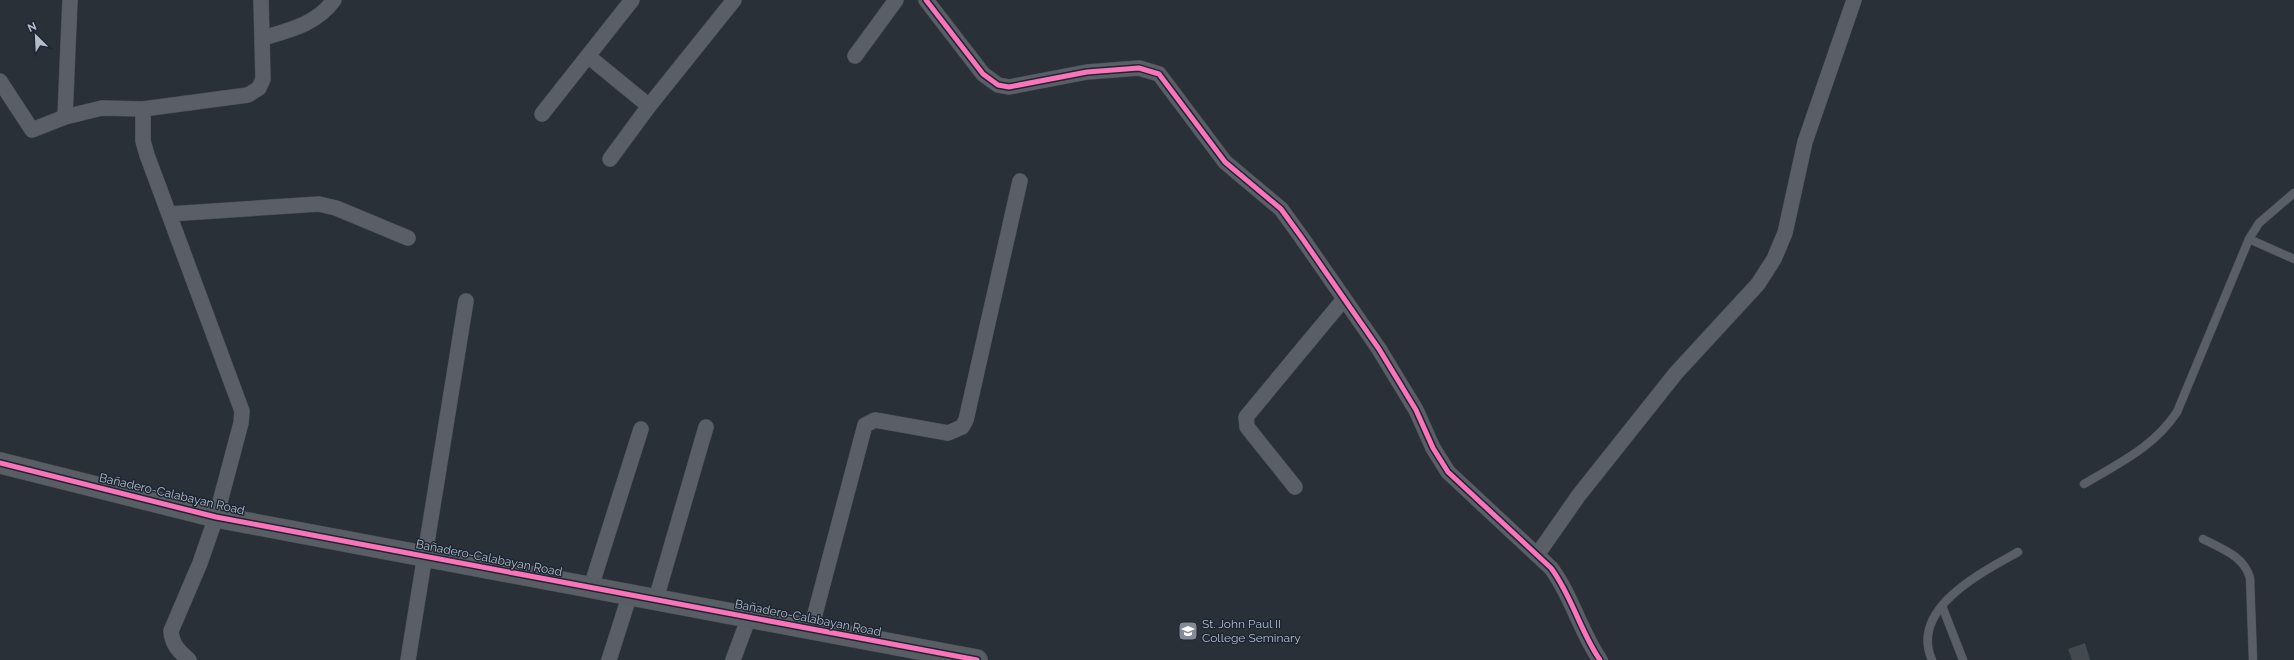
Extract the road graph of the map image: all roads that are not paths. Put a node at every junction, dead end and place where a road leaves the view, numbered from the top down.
1 (70, 0) edge
2 (261, 0) edge
3 (334, 0) edge
4 (632, 0) edge
5 (734, 0) edge
6 (896, 0) edge
7 (926, 0) edge
8 (1854, 0) edge
9 (262, 38) junction
10 (588, 56) junction
11 (855, 56) dead end
12 (0, 81) edge
13 (649, 106) junction
14 (143, 108) junction
15 (542, 114) dead end
16 (65, 117) junction
17 (610, 158) dead end
18 (1020, 181) dead end
19 (2294, 193) edge
20 (169, 214) junction
21 (408, 238) dead end
22 (2249, 239) junction
23 (2294, 259) edge
24 (1344, 299) junction
25 (466, 301) dead end
26 (706, 427) dead end
27 (641, 429) dead end
28 (0, 463) edge
29 (2084, 484) dead end
30 (1295, 487) dead end
31 (216, 517) junction
32 (2203, 539) dead end
33 (2018, 552) dead end
34 (1537, 555) junction
35 (426, 556) junction
36 (591, 587) junction
37 (630, 594) junction
38 (656, 599) junction
39 (1942, 606) junction
40 (749, 617) junction
41 (811, 629) junction
42 (189, 660) edge
43 (408, 660) edge
44 (609, 660) edge
45 (733, 660) edge
46 (977, 660) edge
47 (1600, 660) edge
48 (1932, 660) edge
49 (1963, 660) edge
50 (2253, 660) edge

1 - 16 street
2 - 9 street
3 - 9 street
4 - 10 street
5 - 13 street
6 - 11 street
7 - 24 street
8 - 34 street
9 - 14 street
10 - 13 street
10 - 15 street
12 - 16 street
13 - 17 street
14 - 16 street
14 - 20 street
18 - 41 street
19 - 22 lane
20 - 21 street
20 - 31 street
22 - 23 lane
22 - 29 lane
24 - 30 street
24 - 34 street
25 - 35 street
26 - 38 street
27 - 36 street
28 - 31 street, Bañadero-Calabayan Road
31 - 35 street, Bañadero-Calabayan Road
31 - 42 street
32 - 50 lane
33 - 39 lane
34 - 47 street
35 - 36 street, Bañadero-Calabayan Road
35 - 43 street
36 - 37 street, Bañadero-Calabayan Road
37 - 38 street, Bañadero-Calabayan Road
37 - 44 street
38 - 40 street, Bañadero-Calabayan Road
39 - 48 lane
39 - 49 lane
40 - 41 street, Bañadero-Calabayan Road
40 - 45 street
41 - 46 street, Bañadero-Calabayan Road

